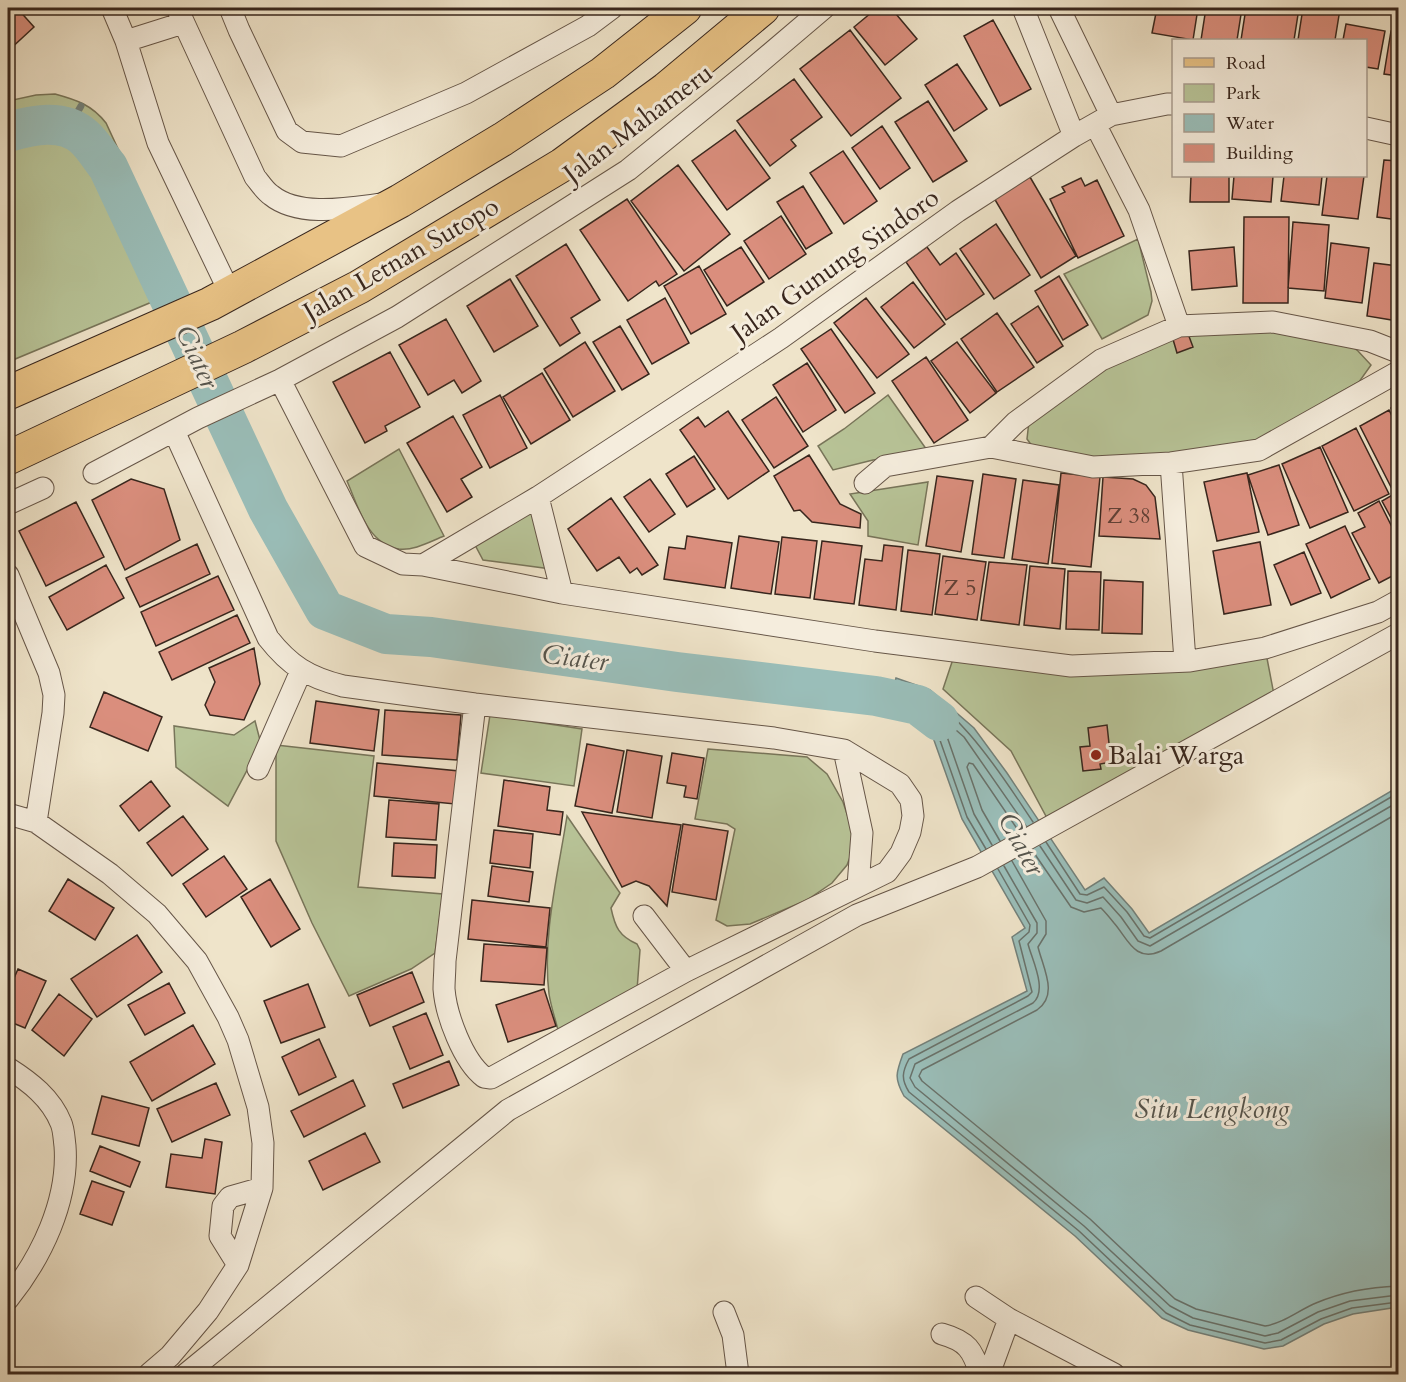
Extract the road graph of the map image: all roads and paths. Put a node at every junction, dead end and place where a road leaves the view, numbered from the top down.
1 (112, 8) edge
2 (230, 8) edge
3 (612, 8) edge
4 (685, 8) edge
5 (763, 8) edge
6 (824, 8) edge
7 (1023, 8) edge
8 (1059, 8) edge
9 (180, 15) edge
10 (126, 41) junction
11 (1172, 104) edge
12 (1103, 120) junction
13 (1367, 128) edge
14 (1398, 135) edge
15 (1074, 136) junction
16 (400, 201) junction
17 (220, 298) junction
18 (1179, 326) junction
19 (1398, 352) edge
20 (1398, 372) edge
21 (280, 380) junction
22 (8, 393) edge
23 (174, 431) junction
24 (991, 447) junction
25 (8, 458) edge
26 (1172, 463) junction
27 (94, 473) dead end
28 (865, 483) dead end
29 (43, 488) dead end
30 (538, 497) junction
31 (8, 504) edge
32 (423, 565) junction
33 (8, 574) edge
34 (562, 593) junction
35 (1398, 601) edge
36 (1398, 634) edge
37 (1185, 661) junction
38 (301, 671) junction
39 (475, 704) junction
40 (844, 750) junction
41 (258, 769) dead end
42 (8, 814) edge
43 (36, 822) junction
44 (858, 886) junction
45 (644, 916) dead end
46 (686, 971) junction
47 (8, 1068) edge
48 (262, 1188) junction
49 (238, 1265) junction
50 (976, 1297) dead end
51 (8, 1299) edge
52 (724, 1312) dead end
53 (1009, 1318) junction
54 (942, 1335) dead end
55 (149, 1374) edge
56 (186, 1374) edge
57 (738, 1374) edge
58 (980, 1374) edge
59 (988, 1374) edge
60 (1114, 1374) edge

1 - 10 street
2 - 3 street
4 - 16 main road, Jalan Letnan Sutopo
5 - 25 main road, Jalan Letnan Sutopo
6 - 21 street, Jalan Mahameru
7 - 15 street
8 - 12 street
9 - 10 street
9 - 16 street
10 - 17 street
11 - 12 street, Jalan Gunung Sindoro
12 - 15 street, Jalan Gunung Sindoro
12 - 18 street
13 - 14 street
15 - 30 street, Jalan Gunung Sindoro
16 - 17 main road, Jalan Letnan Sutopo
17 - 22 main road, Jalan Letnan Sutopo
18 - 19 street
18 - 24 street
20 - 26 street
21 - 23 street, Jalan Mahameru
21 - 32 street
23 - 27 street, Jalan Mahameru
23 - 38 street
24 - 26 street
24 - 28 street
26 - 37 street
29 - 31 street
30 - 32 street, Jalan Gunung Sindoro
30 - 34 street
32 - 34 street
33 - 43 street
34 - 37 street
35 - 37 street
36 - 56 street
38 - 39 street
38 - 41 street
39 - 40 street
39 - 46 street
40 - 44 street
40 - 44 street
42 - 43 street
43 - 48 street
44 - 46 street
45 - 46 street
47 - 51 street
48 - 49 street
48 - 49 street
49 - 55 street
50 - 53 street
52 - 57 street
53 - 59 street
53 - 60 street
54 - 58 street

